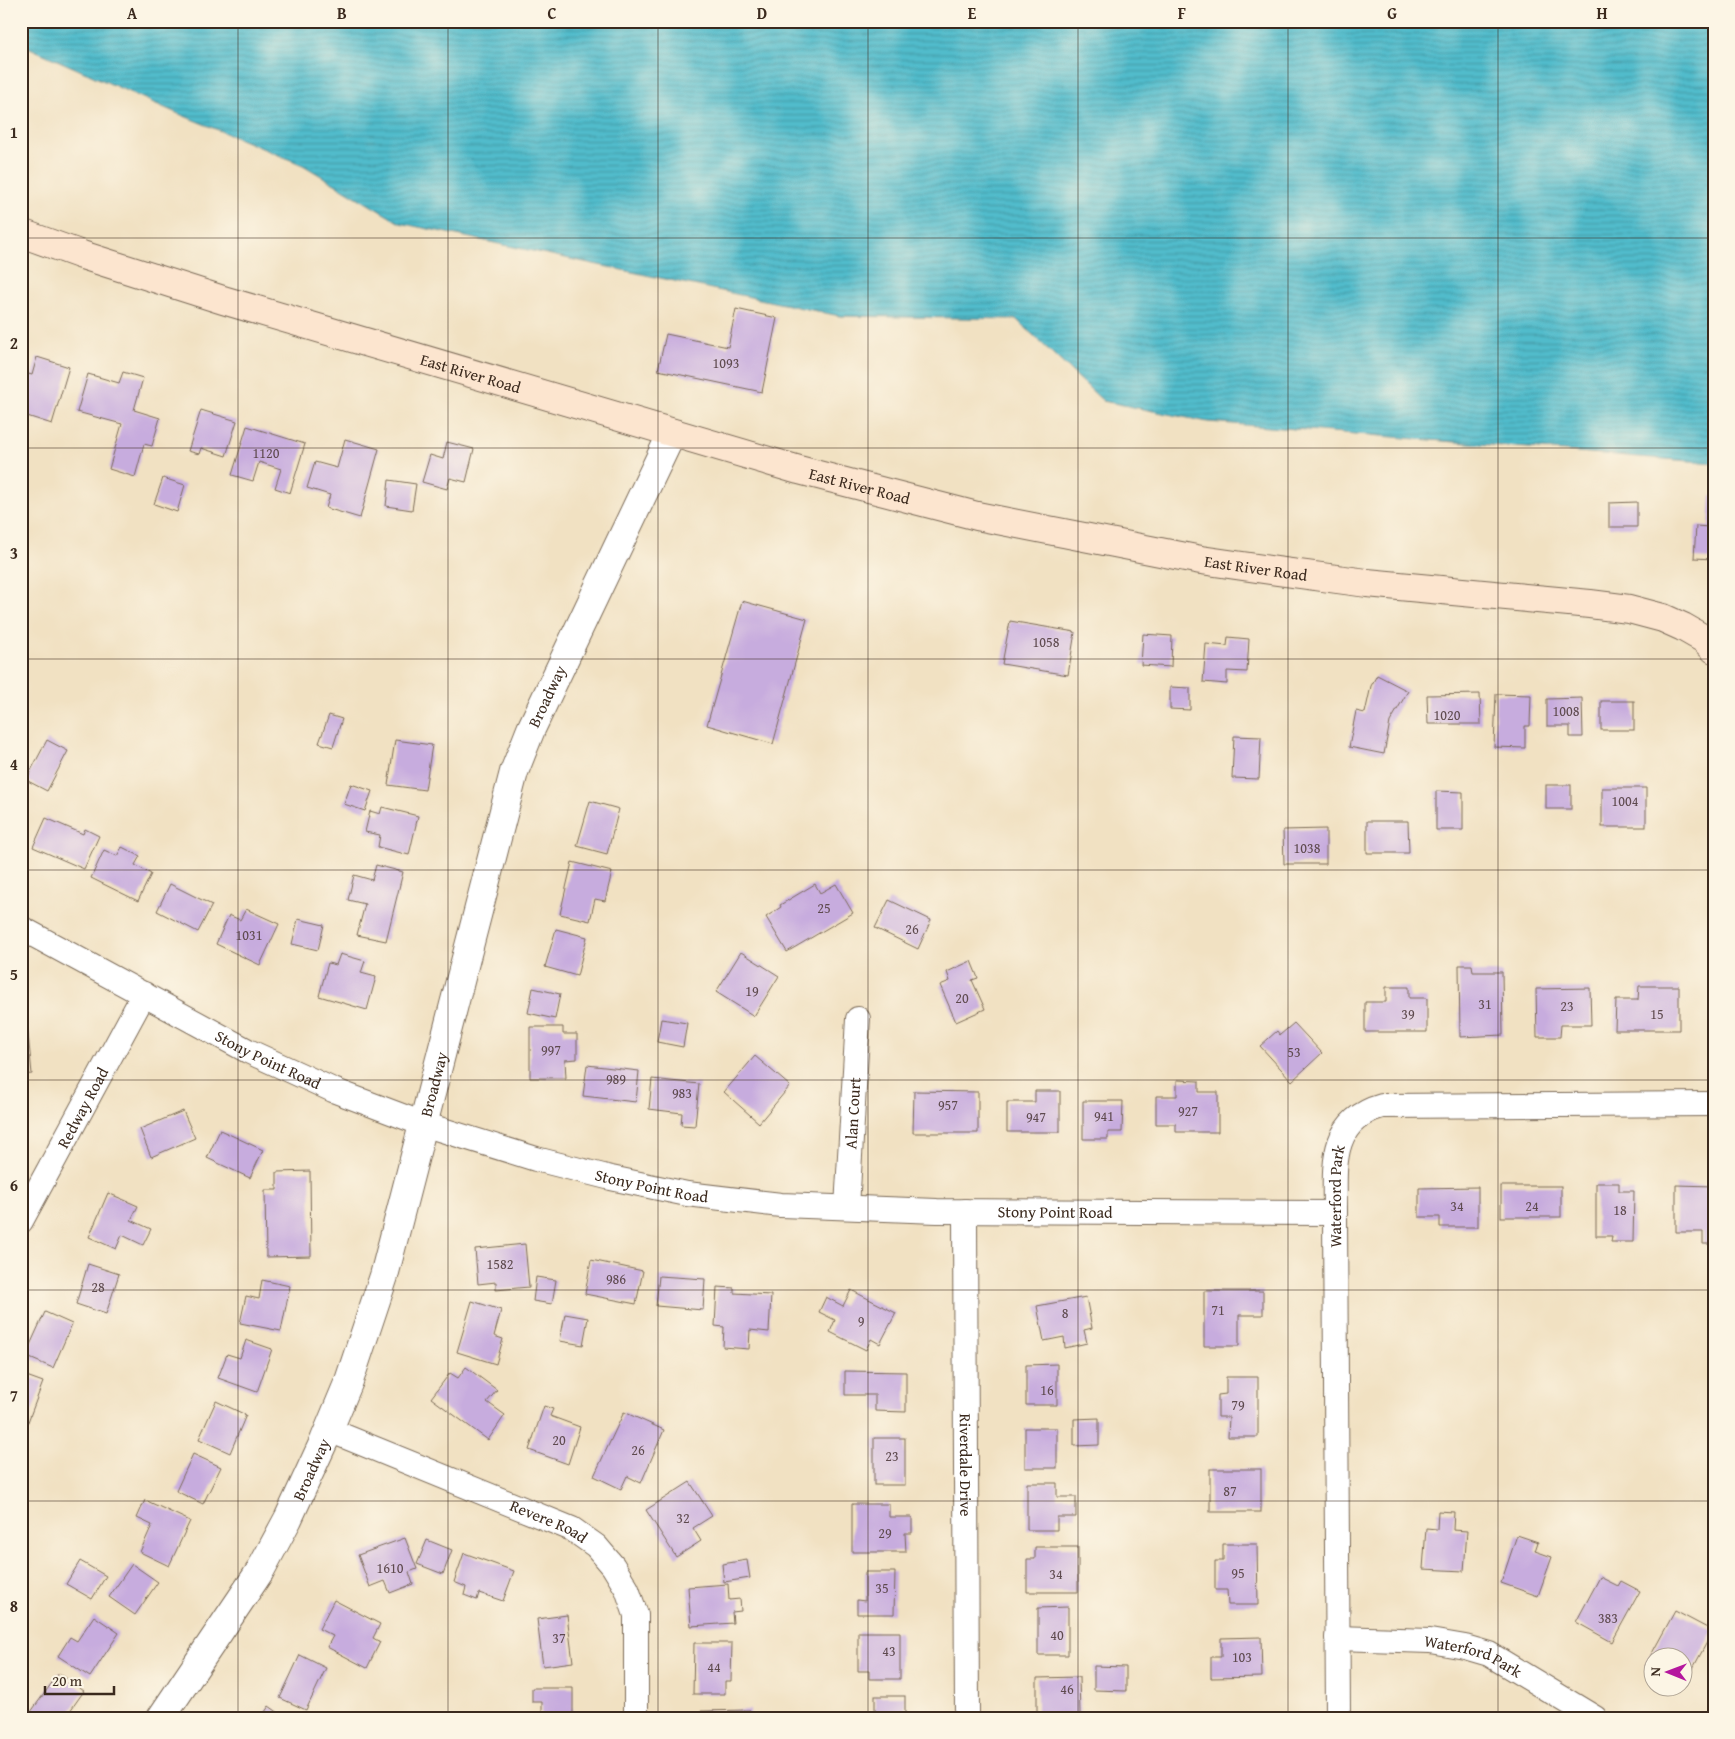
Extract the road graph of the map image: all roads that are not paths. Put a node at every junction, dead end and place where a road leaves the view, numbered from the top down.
1 (21, 233) edge
2 (672, 433) junction
3 (1714, 649) edge
4 (21, 928) edge
5 (144, 994) junction
6 (858, 1019) dead end
7 (1714, 1104) edge
8 (423, 1124) junction
9 (847, 1207) junction
10 (965, 1211) junction
11 (1335, 1213) junction
12 (21, 1221) edge
13 (329, 1430) junction
14 (1338, 1638) junction
15 (161, 1718) edge
16 (636, 1718) edge
17 (967, 1718) edge
18 (1338, 1718) edge
19 (1595, 1718) edge

1 - 2 main road, East River Road
2 - 3 main road, East River Road
2 - 8 street, Broadway
4 - 5 street, Stony Point Road
5 - 8 street, Stony Point Road
5 - 12 street, Redway Road
6 - 9 street, Alan Court
7 - 11 street, Waterford Park
8 - 9 street, Stony Point Road
8 - 13 street, Broadway
9 - 10 street, Stony Point Road
10 - 11 street, Stony Point Road
10 - 17 street, Riverdale Drive
11 - 14 street, Waterford Park
13 - 15 street, Broadway
13 - 16 street, Revere Road
14 - 18 street, Waterford Park
14 - 19 street, Waterford Park

